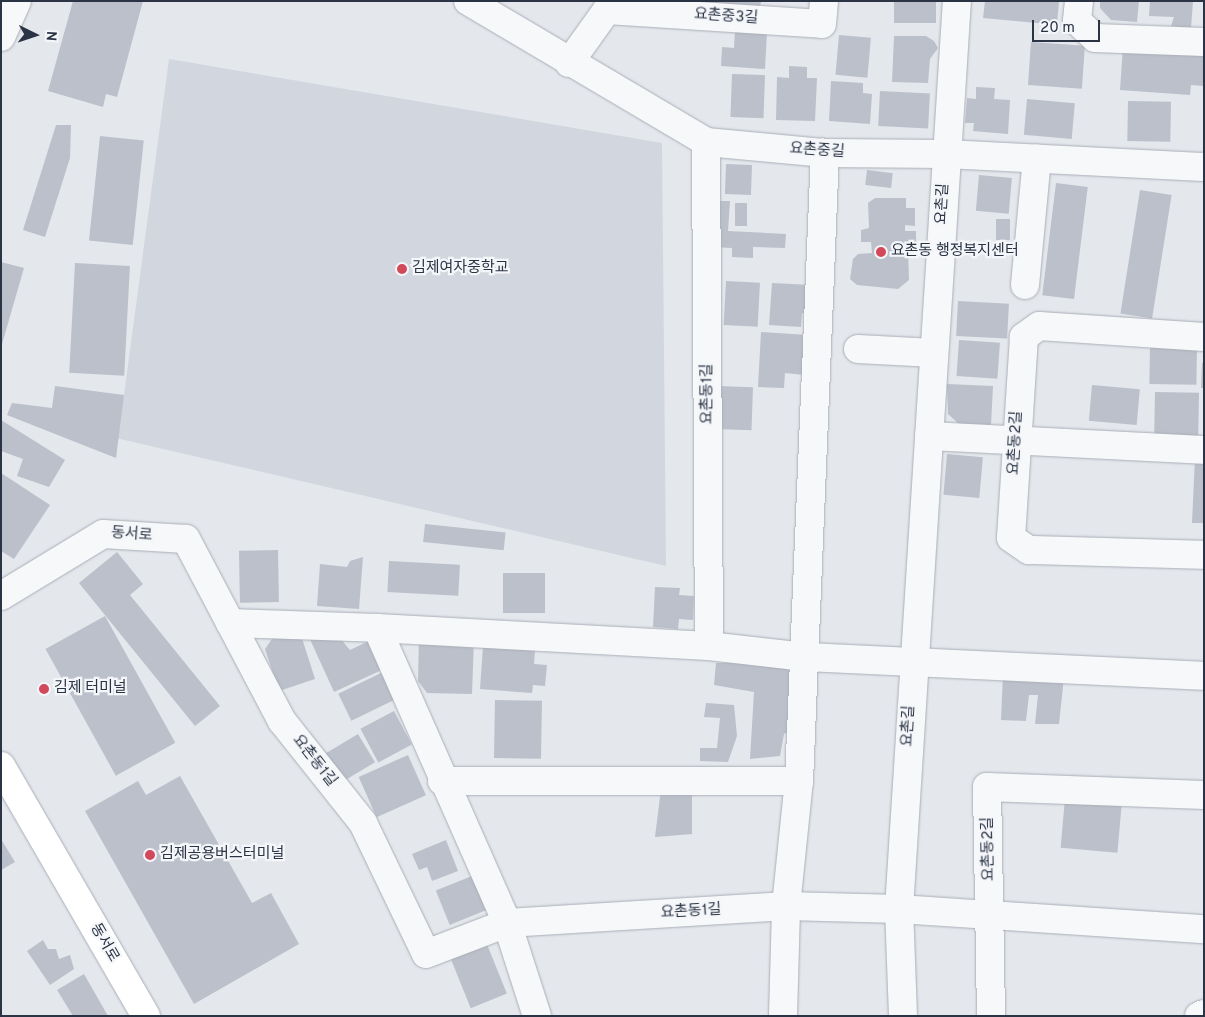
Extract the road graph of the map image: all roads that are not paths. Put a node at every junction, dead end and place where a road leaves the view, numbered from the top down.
1 (468, 1) edge
2 (824, 1) edge
3 (957, 1) edge
4 (1079, 1) edge
5 (1204, 42) edge
6 (569, 63) junction
7 (706, 142) junction
8 (824, 153) junction
9 (946, 154) junction
10 (1037, 159) junction
11 (1204, 167) edge
12 (1025, 285) dead end
13 (1204, 337) edge
14 (858, 349) dead end
15 (934, 353) junction
16 (929, 436) junction
17 (1016, 440) junction
18 (1204, 450) edge
19 (1204, 555) edge
20 (1, 596) edge
21 (230, 623) junction
22 (377, 628) junction
23 (709, 646) junction
24 (805, 657) junction
25 (913, 661) junction
26 (1204, 676) edge
27 (1, 766) edge
28 (442, 781) junction
29 (800, 781) junction
30 (1204, 795) edge
31 (786, 906) junction
32 (899, 909) junction
33 (991, 917) junction
34 (507, 923) junction
35 (1204, 929) edge
36 (1204, 1014) edge
37 (146, 1016) edge
38 (537, 1016) edge
39 (783, 1016) edge
40 (903, 1016) edge
41 (991, 1016) edge
42 (1199, 1016) edge

1 - 6 street, 요촌중길
2 - 6 street, 요촌중3길
3 - 9 street, 요촌길
4 - 5 street
6 - 7 street, 요촌중길
7 - 8 street, 요촌중길
7 - 23 street, 요촌동1길
8 - 9 street, 요촌중길
8 - 24 street
9 - 10 street, 요촌중길
9 - 15 street, 요촌길
10 - 11 street, 요촌중길
10 - 12 street
13 - 17 street, 요촌동2길
14 - 15 street
15 - 16 street, 요촌길
16 - 17 street
16 - 25 street, 요촌길
17 - 18 street
17 - 19 street, 요촌동2길
20 - 21 street, 동서로
21 - 22 street
21 - 34 street, 요촌동1길
22 - 23 street
22 - 28 street
23 - 24 street
24 - 25 street
24 - 29 street
25 - 26 street
25 - 32 street, 요촌길
27 - 37 main road, 동서로
28 - 29 street
28 - 34 street
29 - 31 street
30 - 33 street, 요촌동2길
31 - 32 street, 요촌동1길
31 - 34 street, 요촌동1길
31 - 39 street
32 - 33 street, 요촌동1길
32 - 40 street, 요촌길
33 - 35 street
33 - 41 street, 요촌동2길
34 - 38 street
36 - 42 street

